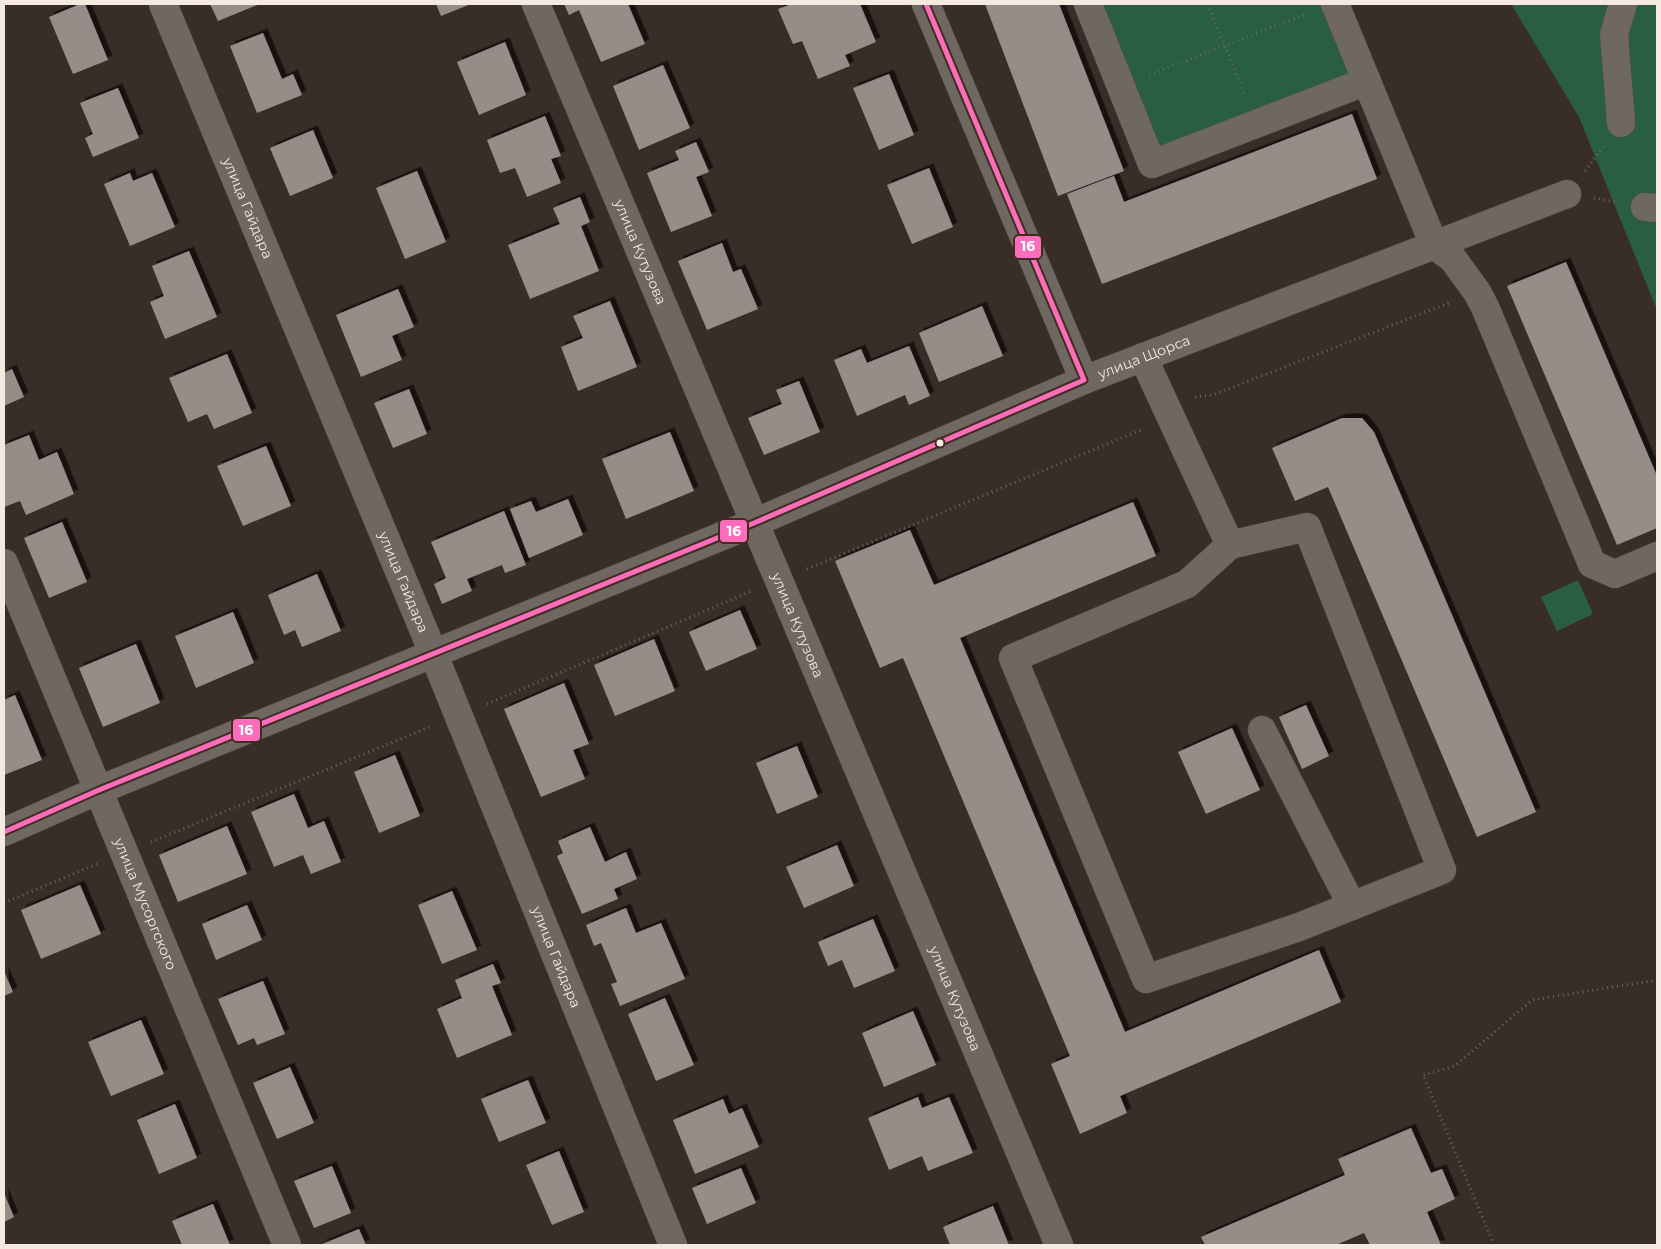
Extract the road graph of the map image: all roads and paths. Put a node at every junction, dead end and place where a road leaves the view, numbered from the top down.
1 (164, 4) edge
2 (536, 4) edge
3 (926, 4) edge
4 (1088, 4) edge
5 (1208, 4) edge
6 (1623, 4) edge
7 (1325, 7) edge
8 (1225, 45) junction
9 (1367, 82) junction
10 (1121, 86) junction
11 (1621, 123) joint
12 (1257, 124) junction
13 (1568, 194) junction
14 (1651, 207) edge
15 (1434, 245) junction
16 (1477, 292) junction
17 (1143, 357) junction
18 (1084, 380) junction
19 (1167, 408) junction
20 (754, 523) junction
21 (1230, 545) junction
22 (1657, 556) edge
23 (4, 563) edge
24 (778, 581) junction
25 (434, 655) junction
26 (459, 716) junction
27 (1262, 730) dead end
28 (99, 790) junction
29 (4, 832) edge
30 (125, 853) junction
31 (4, 903) edge
32 (1352, 906) junction
33 (1657, 980) edge
34 (287, 1245) edge
35 (673, 1245) edge
36 (1058, 1245) edge
37 (1494, 1245) edge

1 - 25 street, улица Гайдара
2 - 20 street, улица Кутузова
3 - 18 street
4 - 10 street
5 - 8 path
6 - 11 street
7 - 8 path
7 - 9 street
8 - 10 path
8 - 12 path
9 - 12 street
9 - 15 street
10 - 12 street
11 - 13 path
13 - 14 path
13 - 15 street, улица Щорса
15 - 16 street
15 - 17 street, улица Щорса
16 - 19 path
16 - 22 street
17 - 18 street, улица Щорса
17 - 19 street
18 - 20 street, улица Щорса
19 - 21 street
19 - 24 path
20 - 24 street, улица Кутузова
20 - 25 street, улица Щорса
21 - 32 street
21 - 32 street
23 - 28 street, улица Мусоргского
24 - 26 path
24 - 36 street, улица Кутузова
25 - 26 street, улица Гайдара
25 - 28 street, улица Щорса
26 - 30 path
26 - 35 street, улица Гайдара
27 - 32 street
28 - 29 street, улица Щорса
28 - 30 street, улица Мусоргского
30 - 31 path
30 - 34 street, улица Мусоргского
33 - 37 path

